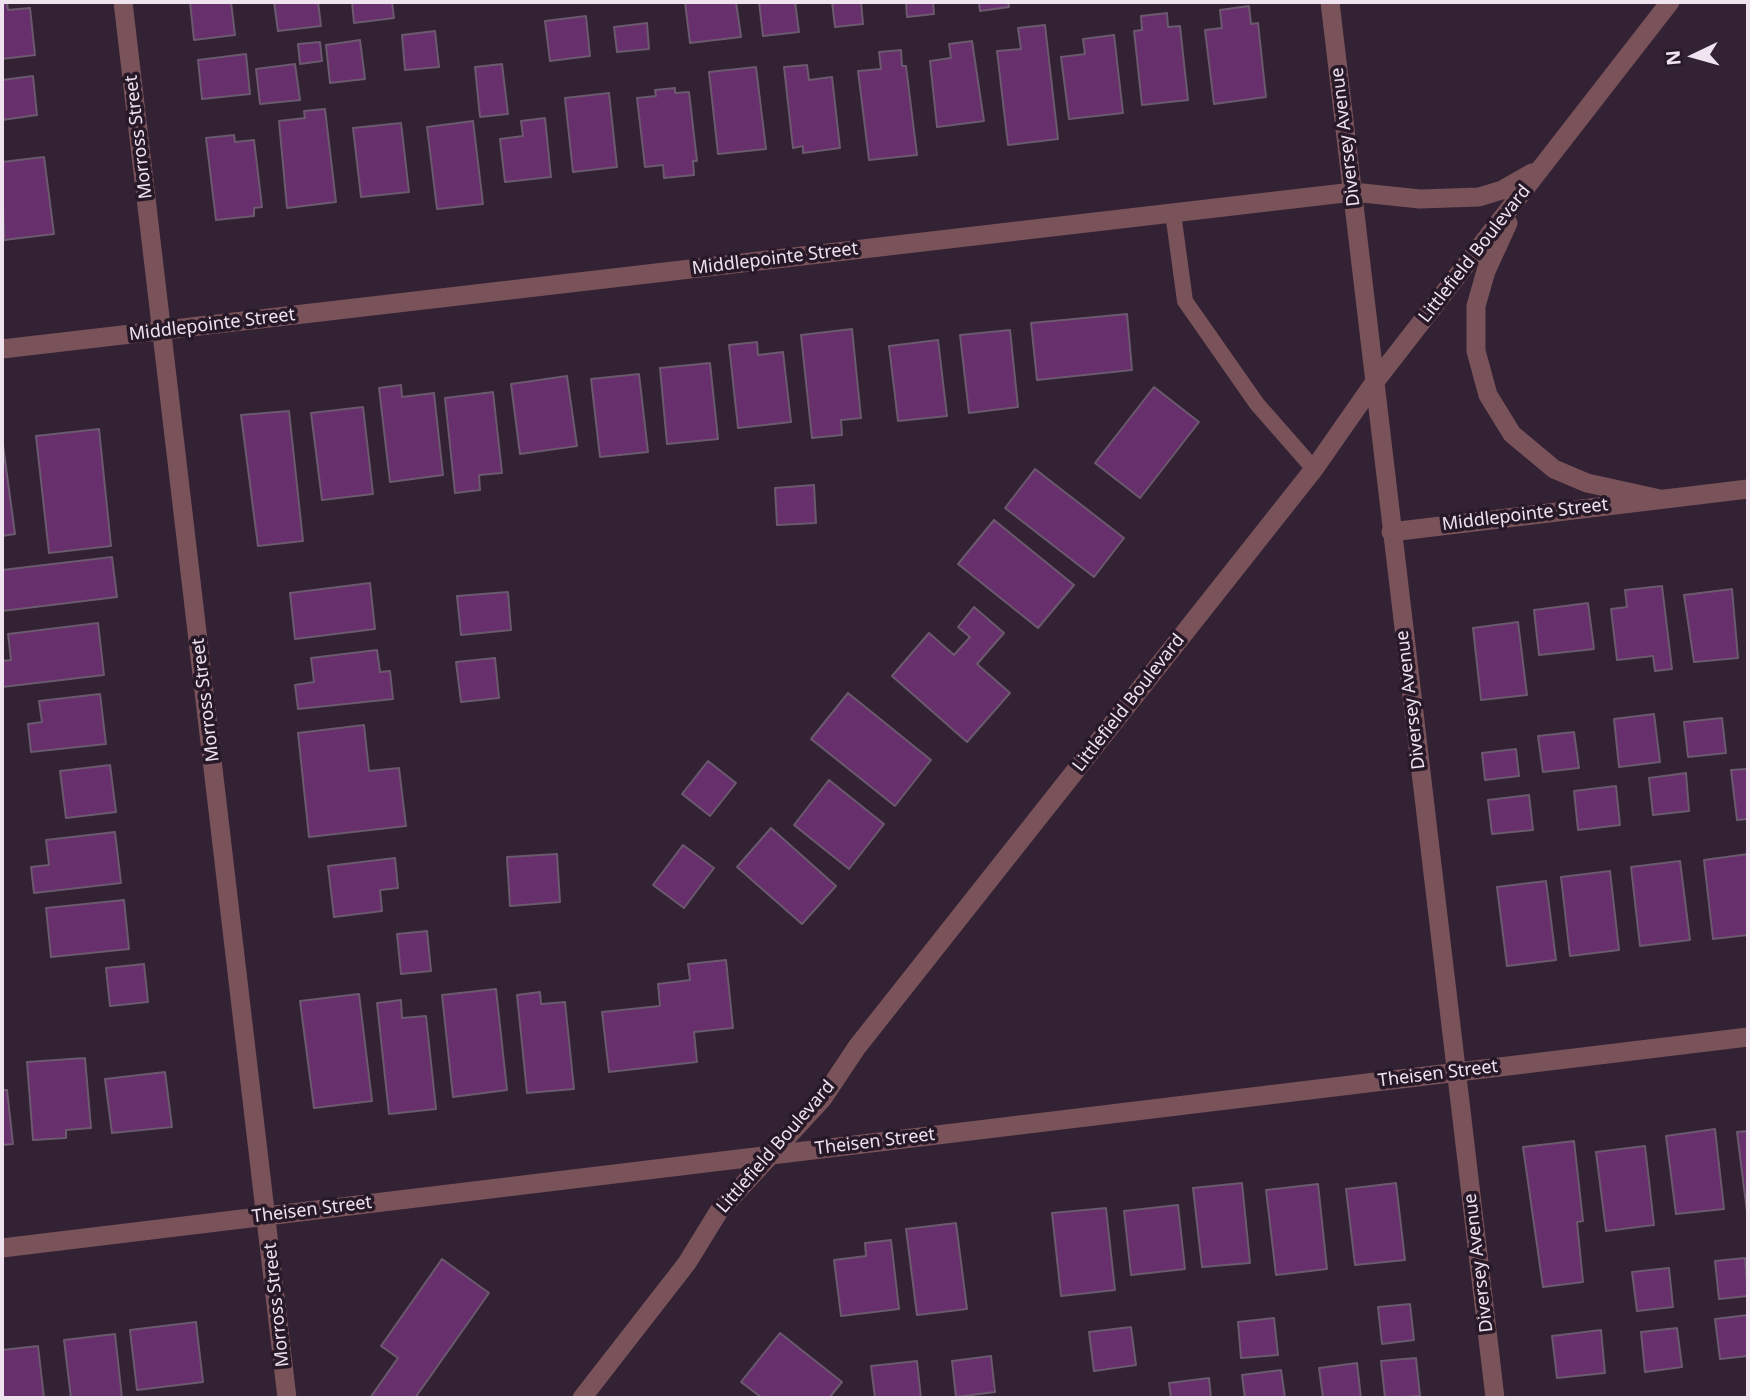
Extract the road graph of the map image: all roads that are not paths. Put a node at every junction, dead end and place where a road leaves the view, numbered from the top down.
1 (124, 2) edge
2 (1330, 2) edge
3 (1671, 2) edge
4 (1542, 167) junction
5 (1353, 192) junction
6 (1522, 193) junction
7 (1173, 213) junction
8 (162, 330) junction
9 (2, 349) edge
10 (1374, 383) junction
11 (1314, 468) junction
12 (1748, 489) edge
13 (1660, 499) junction
14 (1391, 532) junction
15 (1748, 1037) edge
16 (1456, 1072) junction
17 (773, 1154) junction
18 (268, 1216) junction
19 (2, 1248) edge
20 (287, 1398) edge
21 (582, 1398) edge
22 (1495, 1398) edge

1 - 8 street, Morross Street
2 - 5 street, Diversey Avenue
3 - 4 street, Littlefield Boulevard
4 - 5 street, Middlepointe Street
4 - 6 street, Littlefield Boulevard
5 - 7 street, Middlepointe Street
5 - 10 street, Diversey Avenue
6 - 10 street, Littlefield Boulevard
6 - 13 street, Middlepointe Street
7 - 8 street, Middlepointe Street
7 - 11 lane
8 - 9 street, Middlepointe Street
8 - 18 street, Morross Street
10 - 11 street, Littlefield Boulevard
10 - 14 street, Diversey Avenue
11 - 17 street, Littlefield Boulevard
12 - 13 street, Middlepointe Street
13 - 14 street, Middlepointe Street
14 - 16 street, Diversey Avenue
15 - 16 street, Theisen Street
16 - 17 street, Theisen Street
16 - 22 street, Diversey Avenue
17 - 18 street, Theisen Street
17 - 21 street, Littlefield Boulevard
18 - 19 street, Theisen Street
18 - 20 street, Morross Street

